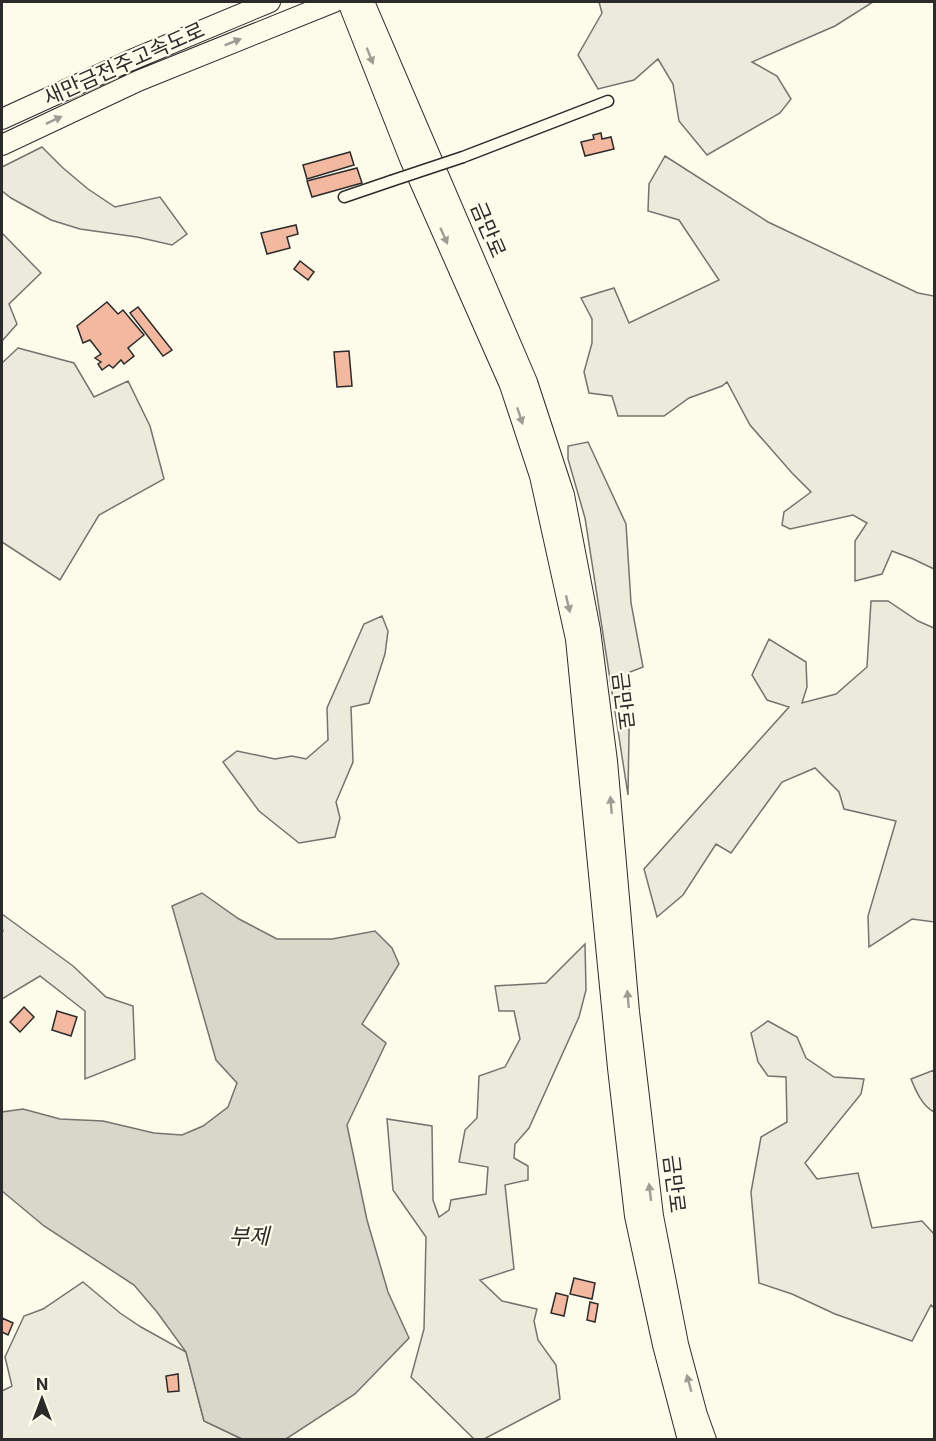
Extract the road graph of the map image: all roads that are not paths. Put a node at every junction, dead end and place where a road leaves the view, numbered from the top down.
1 (270, 2) edge
2 (334, 2) edge
3 (348, 2) edge
4 (364, 2) edge
5 (608, 101) dead end
6 (2, 119) edge
7 (2, 146) edge
8 (344, 196) dead end
9 (688, 1440) edge
10 (706, 1440) edge

1 - 6 highway, 새만금전주고속도로
7 -> 2 highway, 새만금전주고속도로
3 -> 9 highway, 금만로
10 -> 4 highway, 금만로
5 - 8 street, bridge

